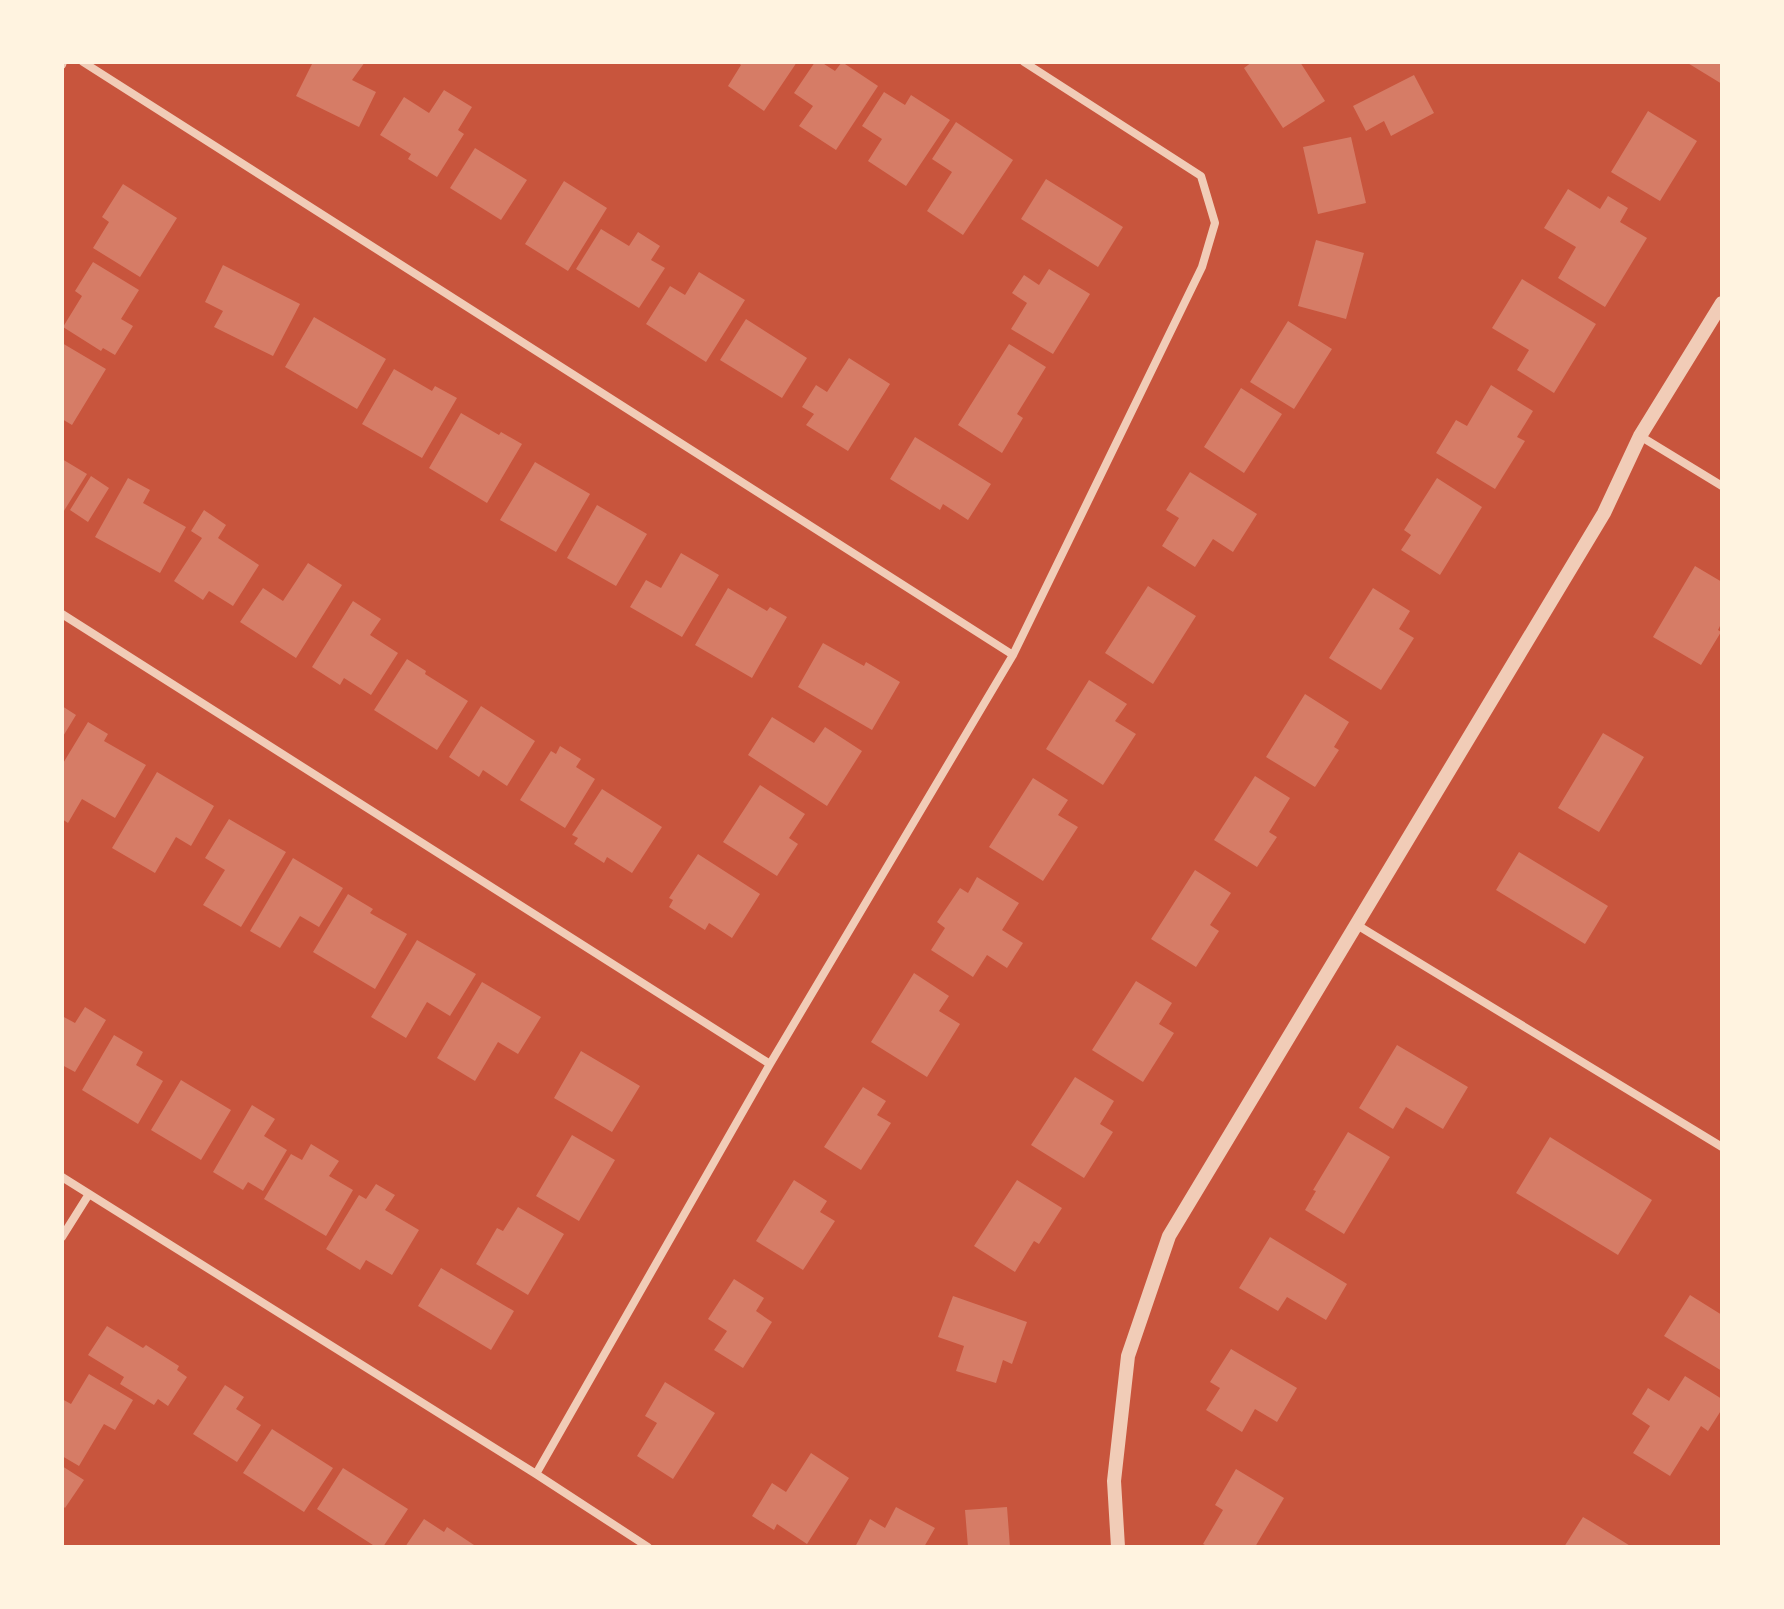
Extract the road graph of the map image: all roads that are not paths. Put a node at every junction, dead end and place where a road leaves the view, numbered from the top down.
1 (83, 62) edge
2 (1024, 62) edge
3 (1722, 303) edge
4 (1640, 436) junction
5 (1722, 486) edge
6 (62, 614) edge
7 (1013, 655) junction
8 (1357, 925) junction
9 (770, 1064) junction
10 (1722, 1147) edge
11 (62, 1177) edge
12 (89, 1194) junction
13 (62, 1237) edge
14 (536, 1474) junction
15 (648, 1547) edge
16 (1118, 1547) edge

1 - 7 street
2 - 7 street
3 - 4 street
4 - 5 street
4 - 8 street
6 - 9 street
7 - 9 street
8 - 10 street
8 - 16 street
9 - 14 street
11 - 12 street
12 - 13 street
12 - 14 street
14 - 15 street

